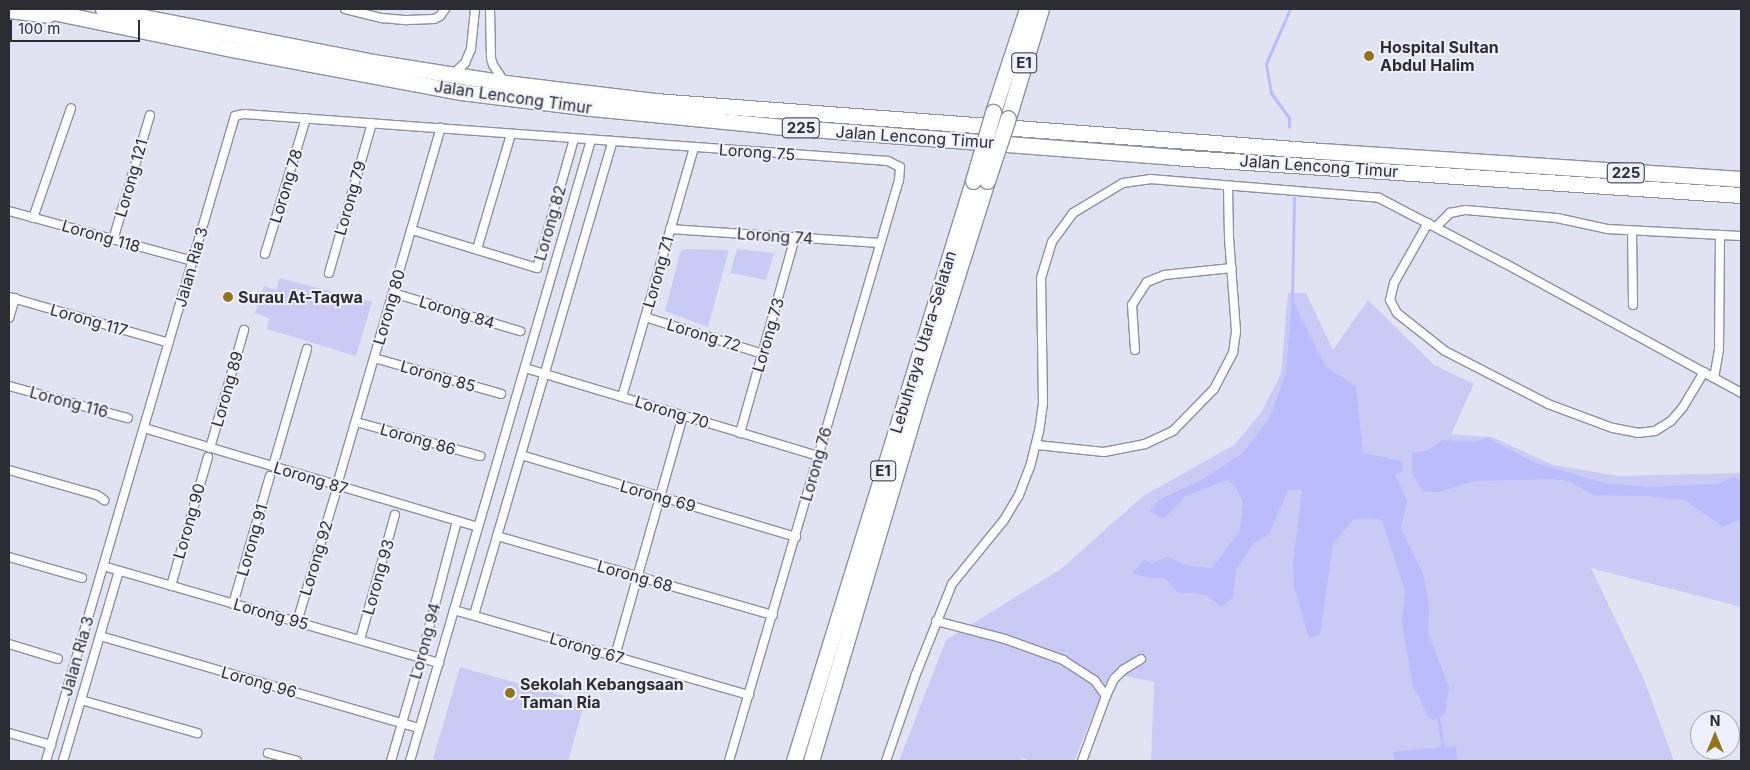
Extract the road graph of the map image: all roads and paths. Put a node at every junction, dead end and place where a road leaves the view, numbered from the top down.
1 (38, 9) edge
2 (344, 9) edge
3 (445, 9) edge
4 (475, 9) edge
5 (490, 9) edge
6 (1027, 9) edge
7 (1041, 9) edge
8 (9, 10) edge
9 (98, 14) edge
10 (452, 75) junction
11 (505, 83) junction
12 (71, 108) dead end
13 (150, 115) dead end
14 (306, 118) junction
15 (372, 123) junction
16 (441, 128) junction
17 (511, 134) junction
18 (574, 139) junction
19 (591, 140) junction
20 (613, 141) junction
21 (694, 148) junction
22 (900, 167) joint
23 (1741, 179) edge
24 (980, 181) junction
25 (1228, 186) junction
26 (1741, 195) edge
27 (9, 210) edge
28 (33, 218) junction
29 (1432, 225) junction
30 (670, 229) junction
31 (412, 230) junction
32 (1632, 231) junction
33 (1720, 235) junction
34 (1741, 236) edge
35 (795, 237) junction
36 (113, 240) junction
37 (880, 243) junction
38 (477, 249) junction
39 (265, 254) dead end
40 (193, 261) junction
41 (1232, 268) junction
42 (329, 273) dead end
43 (393, 292) junction
44 (12, 297) edge
45 (1633, 305) dead end
46 (645, 317) junction
47 (9, 318) edge
48 (244, 330) dead end
49 (520, 331) dead end
50 (169, 343) junction
51 (307, 349) dead end
52 (1135, 350) dead end
53 (763, 354) junction
54 (374, 358) junction
55 (525, 368) junction
56 (1704, 372) junction
57 (544, 374) junction
58 (1714, 378) junction
59 (9, 386) edge
60 (1741, 393) edge
61 (501, 394) dead end
62 (622, 397) junction
63 (683, 416) junction
64 (128, 418) dead end
65 (356, 422) junction
66 (144, 428) junction
67 (740, 433) junction
68 (1036, 445) junction
69 (210, 448) junction
70 (521, 455) junction
71 (480, 456) dead end
72 (819, 456) junction
73 (208, 457) dead end
74 (273, 466) junction
75 (9, 470) edge
76 (270, 476) dead end
77 (337, 485) junction
78 (335, 494) dead end
79 (661, 497) junction
80 (104, 500) dead end
81 (396, 515) dead end
82 (457, 521) junction
83 (478, 527) junction
84 (497, 536) junction
85 (796, 536) junction
86 (9, 557) edge
87 (103, 566) junction
88 (119, 571) junction
89 (82, 578) dead end
90 (638, 578) junction
91 (170, 586) junction
92 (233, 604) junction
93 (454, 610) junction
94 (474, 615) junction
95 (773, 615) junction
96 (936, 621) junction
97 (297, 622) junction
98 (100, 636) junction
99 (360, 640) junction
100 (9, 644) edge
101 (615, 656) junction
102 (421, 658) junction
103 (58, 659) dead end
104 (1141, 659) dead end
105 (438, 663) junction
106 (749, 695) junction
107 (1106, 696) junction
108 (81, 700) junction
109 (402, 723) junction
110 (419, 728) junction
111 (9, 732) edge
112 (197, 733) dead end
113 (51, 745) junction
114 (268, 753) dead end
115 (46, 761) edge
116 (63, 761) edge
117 (297, 761) edge
118 (391, 761) edge
119 (410, 761) edge
120 (729, 761) edge
121 (794, 761) edge
122 (811, 761) edge
123 (886, 761) edge
124 (1082, 761) edge

1 - 9 highway, Jalan Lencong Timur / 225
2 - 3 street
4 - 10 street
5 - 11 street
6 - 24 highway, Lebuhraya Utara–Selatan / E1, bridge
7 - 24 highway, Lebuhraya Utara–Selatan / E1, bridge
8 - 9 highway
9 - 10 highway, Jalan Lencong Timur / 225
9 - 26 highway, Jalan Lencong Timur / 225
10 - 11 highway, Jalan Lencong Timur / 225
11 - 23 highway, Jalan Lencong Timur / 225
12 - 28 street
13 - 36 street, Lorong 121
14 - 15 street, Jalan Ria 3
14 - 39 street, Lorong 78
14 - 40 street, Jalan Ria 3
15 - 16 street, Jalan Ria 3
15 - 42 street, Lorong 79
16 - 17 street, Jalan Ria 3
16 - 31 street, Lorong 80
17 - 18 street, Jalan Ria 3
17 - 38 street
18 - 19 street, Jalan Ria 3
18 - 38 street, Lorong 82
19 - 20 street, Jalan Ria 3
19 - 55 street
20 - 21 street, Lorong 75
20 - 57 street
21 - 22 street, Lorong 75
21 - 30 street, Lorong 71
22 - 37 street, Lorong 76
24 - 121 highway, Lebuhraya Utara–Selatan / E1
24 - 122 highway, Lebuhraya Utara–Selatan / E1
25 - 29 street
25 - 41 street
25 - 68 street
27 - 28 street, Lorong 118
28 - 36 street, Lorong 118
29 - 32 street
29 - 56 street
29 - 56 street
30 - 35 street, Lorong 74
30 - 46 street, Lorong 71
31 - 38 street, Lorong 82
31 - 43 street, Lorong 80
32 - 33 street
32 - 45 street
33 - 34 street
33 - 58 street
35 - 37 street, Lorong 74
35 - 53 street, Lorong 73
36 - 40 street, Lorong 118
37 - 72 street, Lorong 76
40 - 50 street, Jalan Ria 3
41 - 52 street
41 - 68 street
43 - 49 street, Lorong 84
43 - 54 street, Lorong 80
44 - 47 street
44 - 50 street, Lorong 117
46 - 53 street, Lorong 72
46 - 62 street, Lorong 71
48 - 69 street, Lorong 89
50 - 66 street, Jalan Ria 3
51 - 74 street
53 - 67 street, Lorong 73
54 - 61 street, Lorong 85
54 - 65 street, Lorong 80
55 - 57 street, Lorong 70
55 - 83 street
56 - 58 street
57 - 62 street, Lorong 70
57 - 70 street
58 - 60 street
59 - 64 street, Lorong 116
62 - 63 street, Lorong 70
63 - 67 street, Lorong 70
63 - 79 street
65 - 71 street, Lorong 86
65 - 77 street, Lorong 80
66 - 69 street, Lorong 87
66 - 87 street, Jalan Ria 3
67 - 72 street, Lorong 70
68 - 96 street
69 - 74 street, Lorong 87
70 - 79 street, Lorong 69
70 - 84 street
72 - 85 street, Lorong 76
73 - 91 street, Lorong 90
74 - 77 street, Lorong 87
75 - 80 street
76 - 92 street, Lorong 91
77 - 82 street, Lorong 87
78 - 97 street, Lorong 92
79 - 85 street, Lorong 69
79 - 90 street
81 - 99 street, Lorong 93
82 - 83 street, Lorong 87
82 - 102 street, Lorong 94
83 - 93 street
84 - 90 street, Lorong 68
84 - 94 street
85 - 95 street, Lorong 76
86 - 89 street
87 - 88 street, Lorong 95
87 - 113 street, Jalan Ria 3
88 - 91 street, Lorong 95
88 - 98 street
90 - 95 street, Lorong 68
90 - 101 street
91 - 92 street, Lorong 95
92 - 97 street, Lorong 95
93 - 94 street, Lorong 67
93 - 105 street
94 - 101 street, Lorong 67
95 - 106 street, Lorong 76
96 - 107 street
96 - 123 street
97 - 99 street, Lorong 95
98 - 108 street
98 - 109 street, Lorong 96
99 - 102 street, Lorong 95
100 - 103 street
101 - 106 street, Lorong 67
102 - 105 street, Lorong 95
102 - 109 street, Lorong 94
104 - 107 street
105 - 110 street
106 - 120 street, Lorong 76
107 - 124 street
108 - 112 street
108 - 116 street
109 - 110 street, Lorong 96
109 - 118 street, Lorong 94
110 - 119 street
111 - 113 street
113 - 115 street, Jalan Ria 3
114 - 117 street

